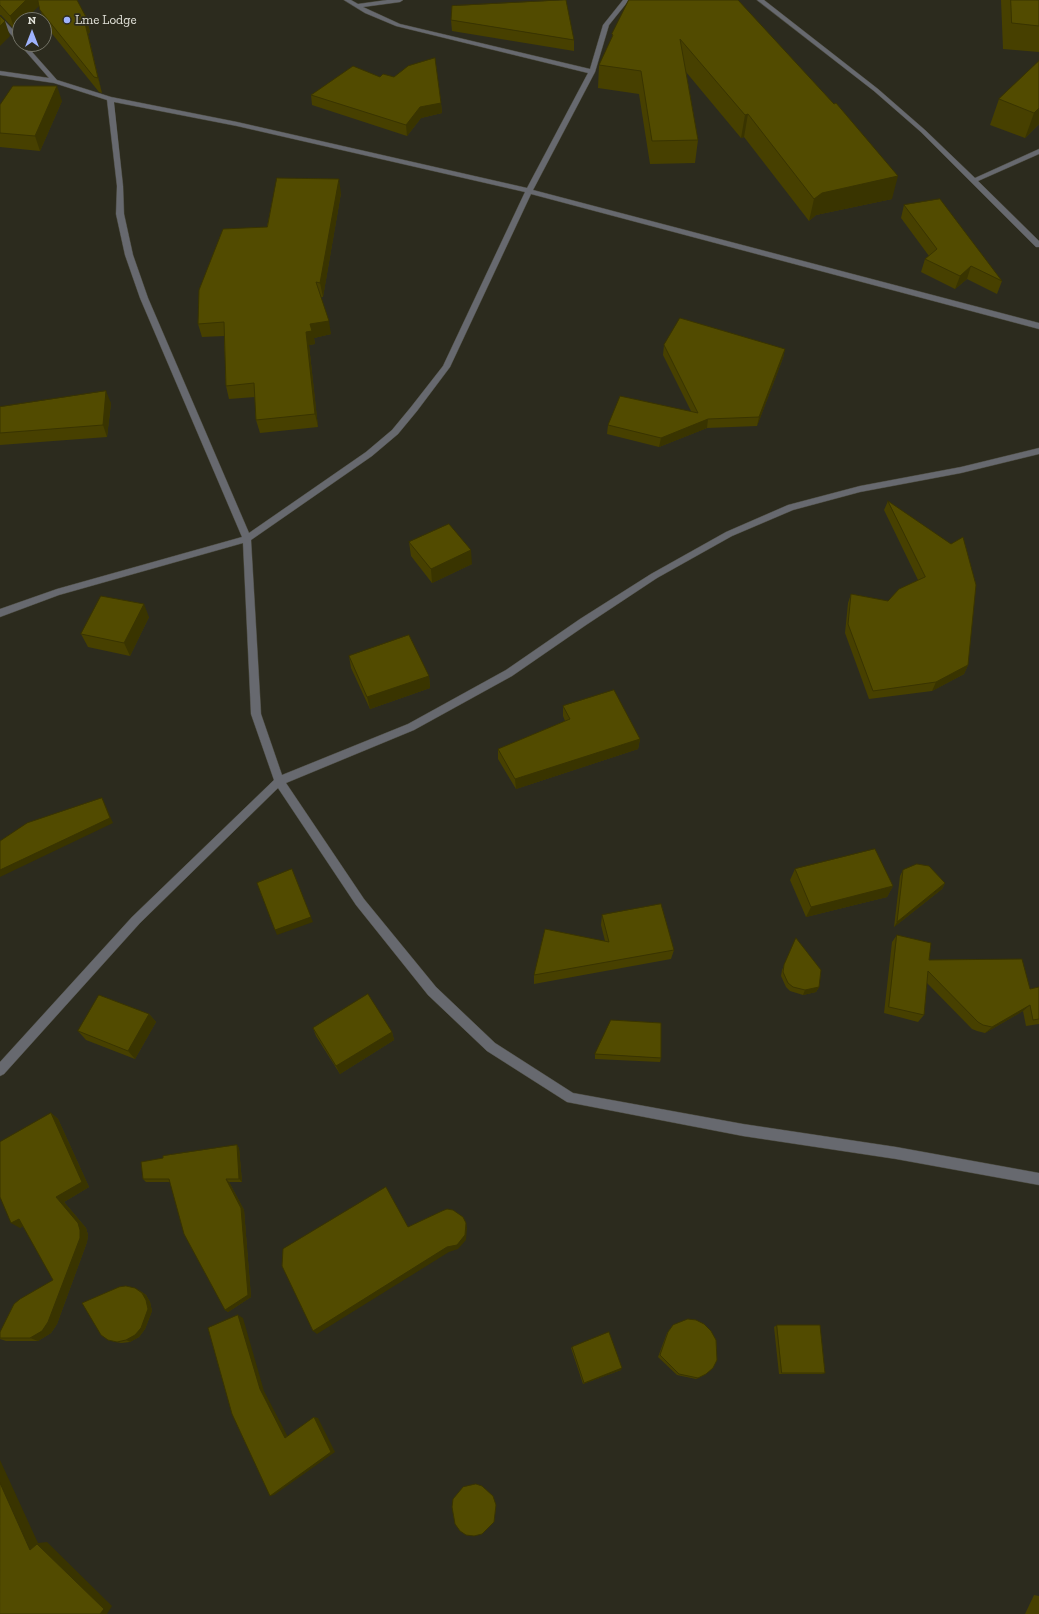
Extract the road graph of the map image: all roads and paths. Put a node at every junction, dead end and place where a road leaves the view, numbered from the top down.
1 (347, 0) edge
2 (400, 0) edge
3 (626, 0) edge
4 (760, 0) edge
5 (356, 6) junction
6 (0, 18) edge
7 (12, 32) edge
8 (29, 52) edge
9 (592, 72) junction
10 (0, 73) edge
11 (55, 81) junction
12 (110, 98) junction
13 (1039, 151) edge
14 (973, 181) junction
15 (529, 191) junction
16 (1039, 245) edge
17 (1039, 326) edge
18 (1039, 451) edge
19 (247, 539) junction
20 (0, 613) edge
21 (279, 781) junction
22 (0, 1070) edge
23 (1039, 1179) edge

1 - 5 street
2 - 5 street
3 - 9 street
4 - 14 street
5 - 9 street
6 - 7 street
8 - 11 street
9 - 15 street
10 - 11 street
11 - 12 street
12 - 15 street
12 - 19 street
13 - 14 street
14 - 16 street
15 - 17 street
15 - 19 street
18 - 21 street
19 - 20 street
19 - 21 street
21 - 22 street
21 - 23 street

